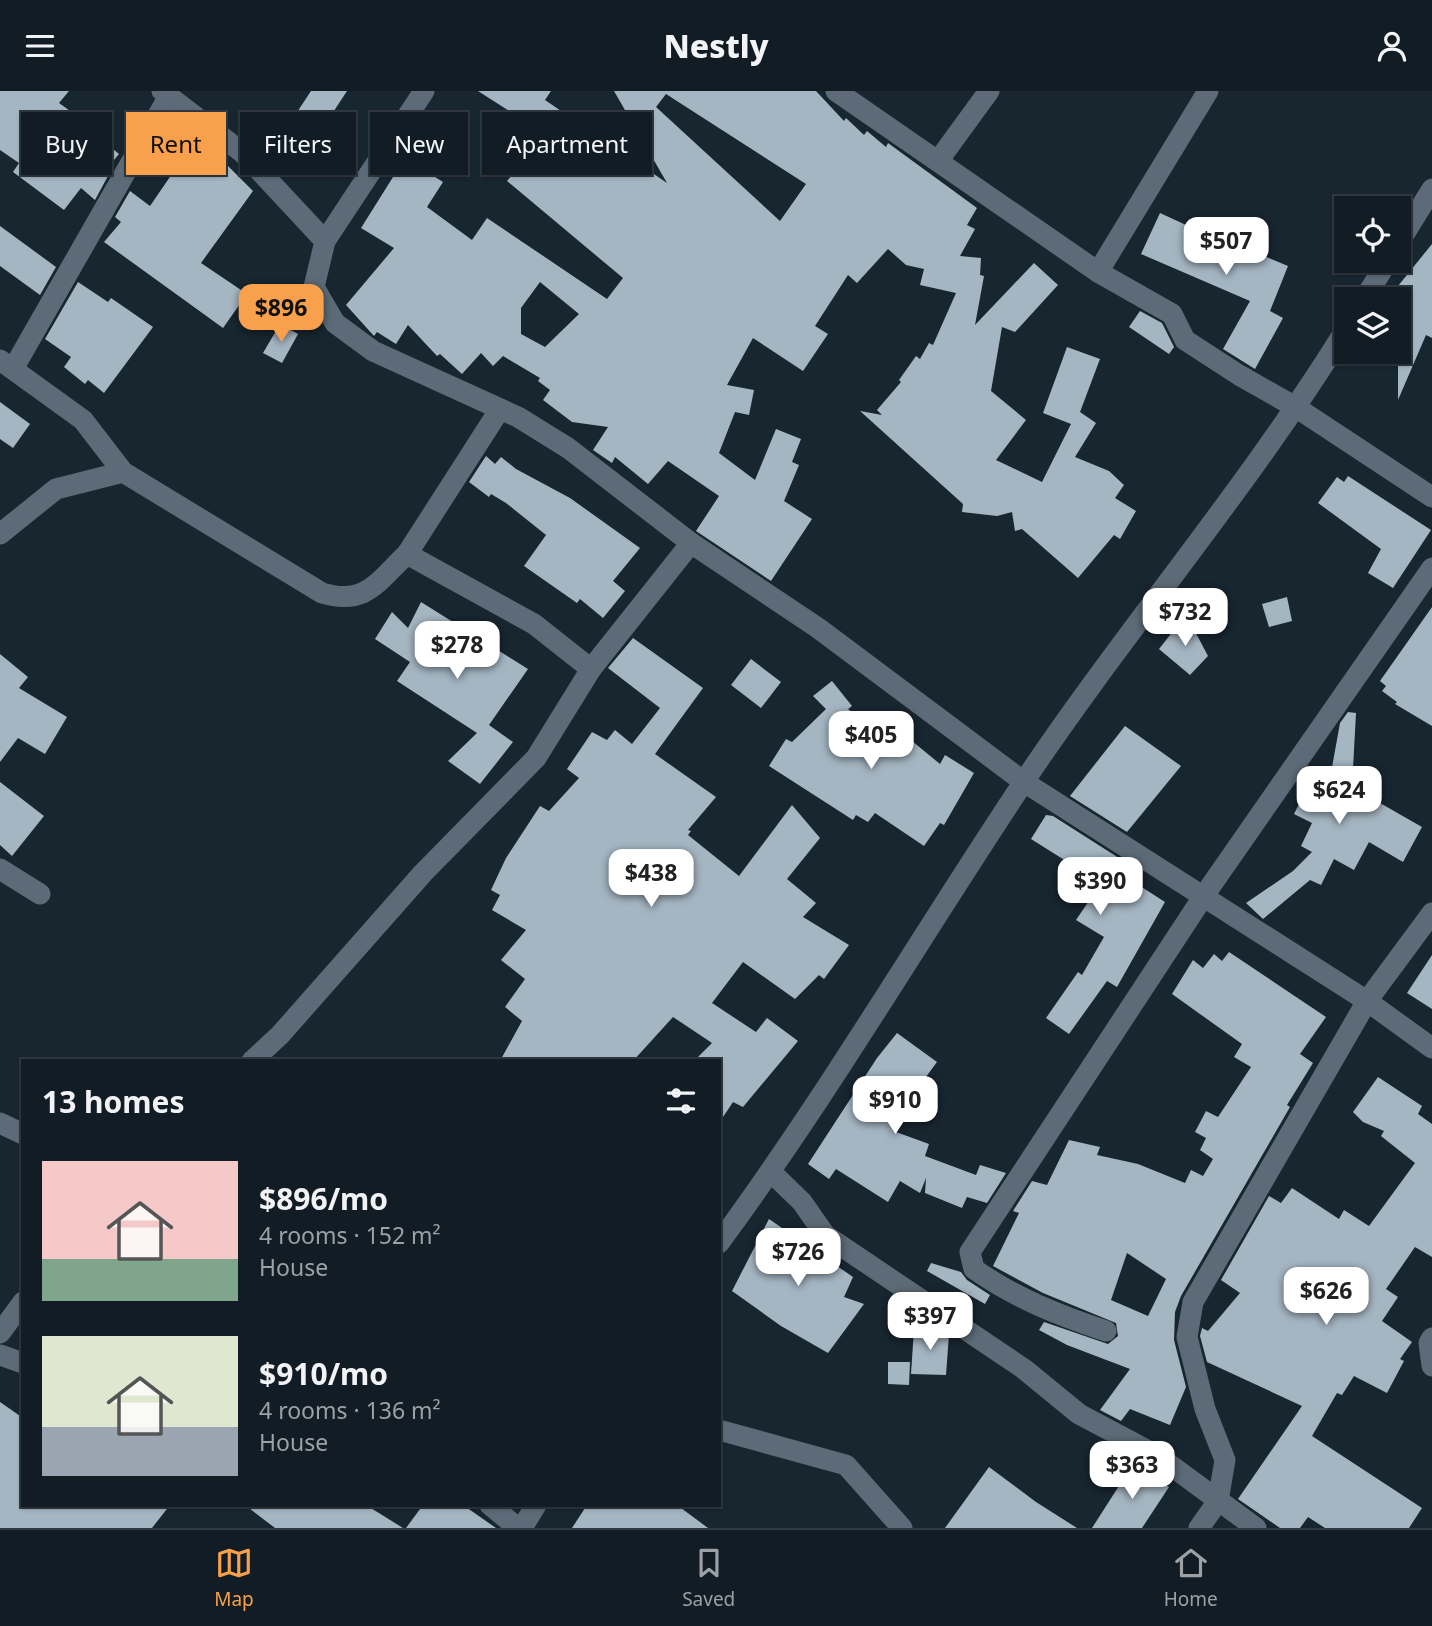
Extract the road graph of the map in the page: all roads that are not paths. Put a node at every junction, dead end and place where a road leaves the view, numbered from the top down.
1 (424, 91) edge
2 (836, 91) edge
3 (989, 91) edge
4 (1209, 91) edge
5 (166, 94) edge
6 (938, 161) junction
7 (1432, 189) edge
8 (1411, 223) edge
9 (325, 241) junction
10 (1098, 272) junction
11 (1334, 348) edge
12 (6, 364) edge
13 (1297, 408) junction
14 (500, 409) junction
15 (122, 472) junction
16 (1432, 497) edge
17 (0, 534) edge
18 (691, 543) junction
19 (407, 554) junction
20 (1432, 568) edge
21 (591, 669) junction
22 (1024, 782) junction
23 (0, 869) edge
24 (40, 894) dead end
25 (1203, 897) junction
26 (1432, 913) edge
27 (1367, 1001) junction
28 (1432, 1048) edge
29 (254, 1059) edge
30 (0, 1123) edge
31 (21, 1133) edge
32 (771, 1172) junction
33 (721, 1240) edge
34 (21, 1306) edge
35 (1106, 1331) dead end
36 (0, 1333) edge
37 (1432, 1338) edge
38 (0, 1355) edge
39 (21, 1362) edge
40 (1432, 1366) edge
41 (721, 1431) edge
42 (1218, 1501) junction
43 (493, 1507) edge
44 (535, 1507) edge
45 (520, 1528) edge
46 (902, 1528) edge
47 (1199, 1528) edge
48 (1256, 1528) edge

1 - 9 street
2 - 6 street
3 - 6 street
4 - 10 street
5 - 9 street
5 - 12 street
6 - 10 street
7 - 8 street
9 - 14 street
10 - 13 street
11 - 13 street
12 - 15 street
13 - 16 street
13 - 22 street
14 - 18 street
14 - 19 street
15 - 17 street
15 - 19 street
18 - 21 street
18 - 22 street
19 - 21 street
20 - 25 street
21 - 29 street
22 - 25 street
22 - 32 street
23 - 24 street
25 - 27 street
25 - 35 street
26 - 27 street
27 - 28 street
27 - 42 street
30 - 31 street
32 - 33 street
32 - 42 street
34 - 36 street
37 - 40 street
38 - 39 street
41 - 46 street
42 - 47 street
42 - 48 street
43 - 45 street
44 - 45 street

